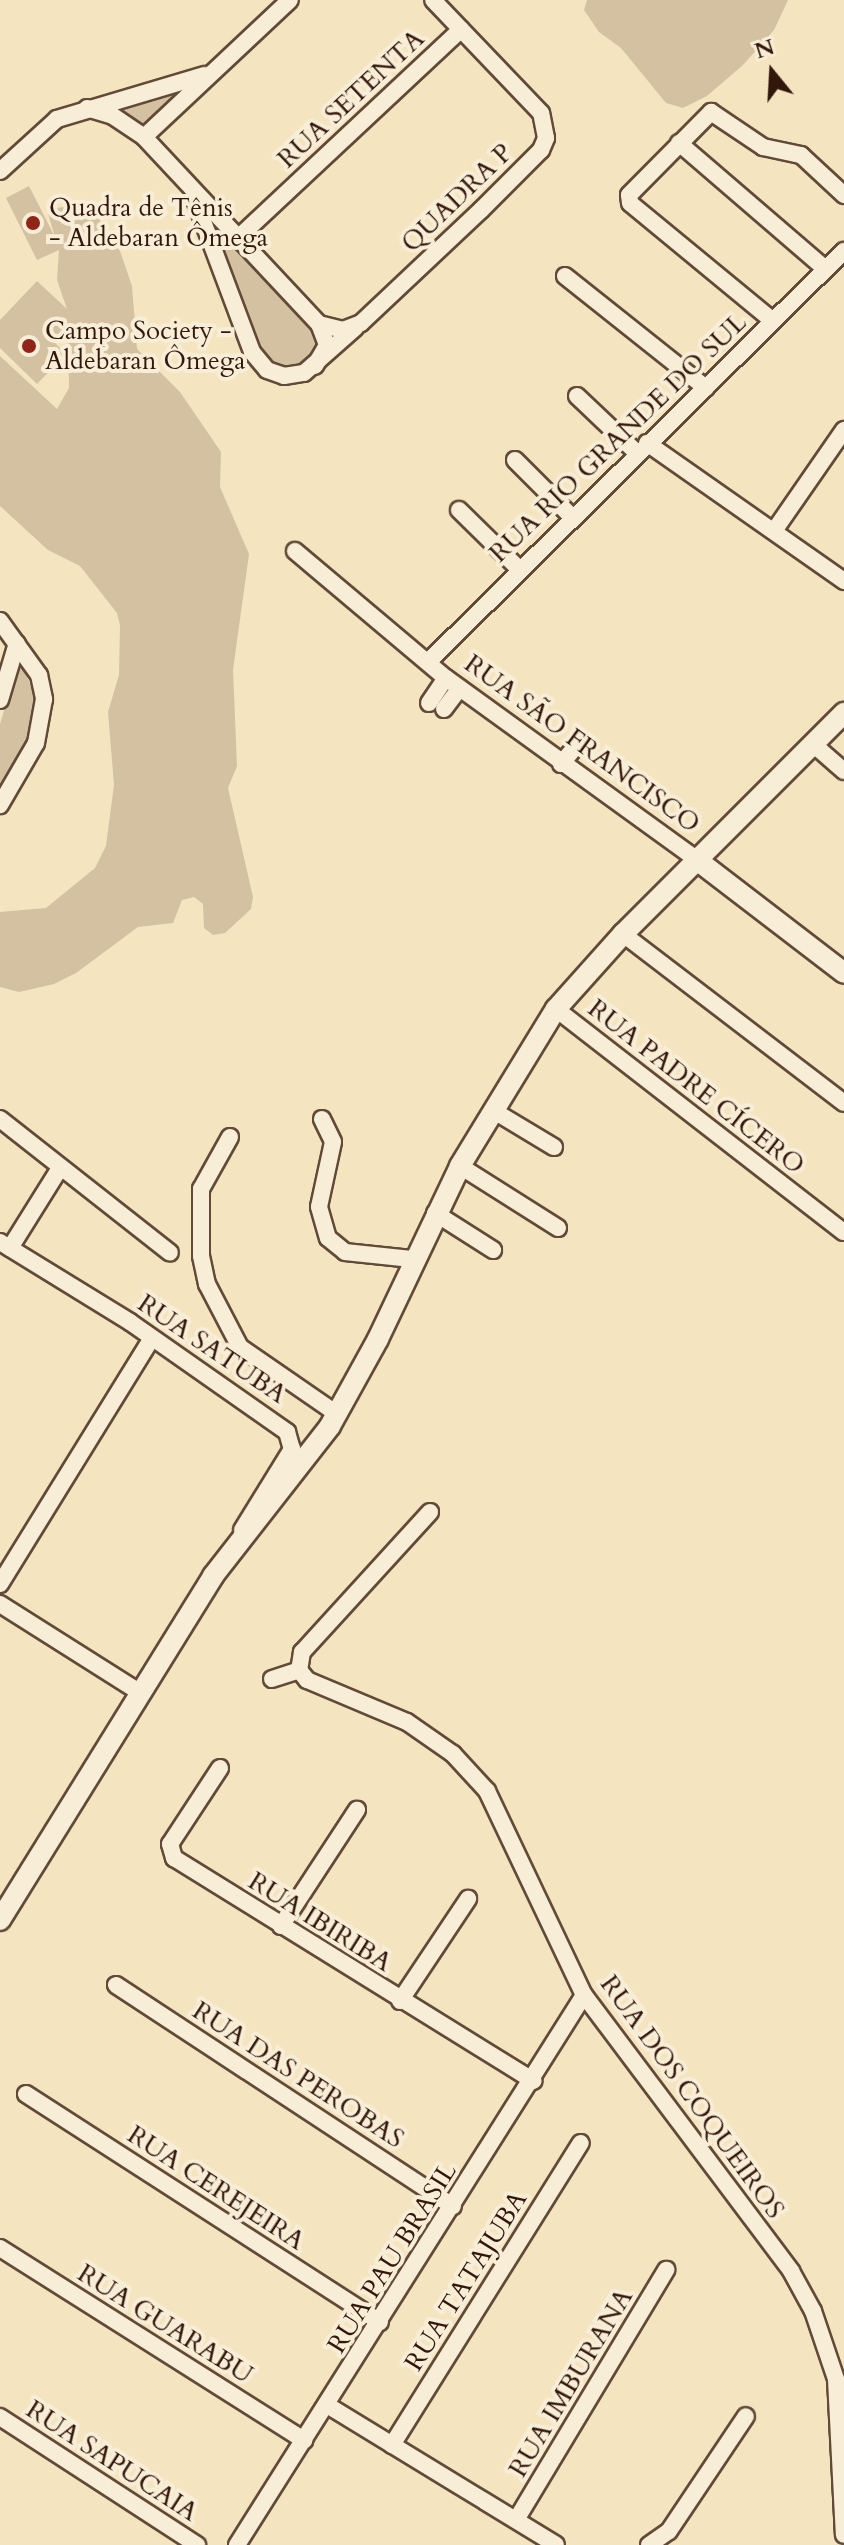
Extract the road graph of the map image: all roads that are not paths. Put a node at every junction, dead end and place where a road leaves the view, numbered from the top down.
1 (290, 0) edge
2 (433, 0) edge
3 (461, 29) junction
4 (205, 75) junction
5 (87, 108) junction
6 (144, 137) junction
7 (679, 143) junction
8 (0, 171) edge
9 (189, 188) junction
10 (844, 195) edge
11 (239, 237) junction
12 (844, 251) edge
13 (823, 267) junction
14 (565, 276) dead end
15 (773, 321) junction
16 (361, 323) junction
17 (319, 324) junction
18 (315, 366) junction
19 (706, 388) junction
20 (577, 396) dead end
21 (844, 430) edge
22 (642, 448) junction
23 (515, 460) dead end
24 (459, 510) dead end
25 (573, 518) junction
26 (774, 531) junction
27 (295, 551) dead end
28 (518, 568) junction
29 (844, 581) edge
30 (0, 621) edge
31 (17, 643) junction
32 (428, 662) junction
33 (446, 678) junction
34 (460, 688) junction
35 (0, 700) edge
36 (844, 713) edge
37 (581, 740) dead end
38 (813, 744) junction
39 (561, 764) junction
40 (844, 771) edge
41 (0, 805) edge
42 (697, 860) junction
43 (623, 934) junction
44 (844, 973) edge
45 (556, 1009) junction
46 (844, 1103) edge
47 (494, 1111) junction
48 (0, 1119) edge
49 (322, 1119) dead end
50 (230, 1137) dead end
51 (554, 1147) dead end
52 (460, 1166) junction
53 (60, 1168) junction
54 (435, 1213) junction
55 (558, 1228) dead end
56 (844, 1232) edge
57 (4, 1248) edge
58 (493, 1250) dead end
59 (170, 1253) dead end
60 (412, 1259) junction
61 (152, 1338) junction
62 (337, 1414) junction
63 (430, 1512) dead end
64 (237, 1542) junction
65 (0, 1584) edge
66 (0, 1604) edge
67 (299, 1670) junction
68 (272, 1679) dead end
69 (141, 1693) junction
70 (220, 1768) dead end
71 (357, 1810) dead end
72 (468, 1899) dead end
73 (3, 1908) edge
74 (281, 1926) junction
75 (116, 1985) dead end
76 (584, 1995) junction
77 (400, 2001) junction
78 (533, 2081) junction
79 (26, 2094) dead end
80 (581, 2143) dead end
81 (453, 2206) junction
82 (0, 2248) edge
83 (666, 2270) dead end
84 (380, 2322) junction
85 (327, 2405) junction
86 (746, 2416) dead end
87 (0, 2417) edge
88 (304, 2440) junction
89 (392, 2445) junction
90 (516, 2520) junction
91 (844, 2535) edge
92 (197, 2545) edge
93 (237, 2545) edge
94 (556, 2545) edge
95 (649, 2545) edge

1 - 4 street
2 - 3 street
3 - 11 street, RUA SETENTA
3 - 16 street, QUADRA P
4 - 5 street
4 - 6 street
5 - 6 street
5 - 8 street
6 - 9 street
7 - 10 street
7 - 13 street
7 - 15 street
9 - 11 street
9 - 18 street
11 - 17 street
12 - 13 street, RUA RIO GRANDE DO SUL
13 - 15 street, RUA RIO GRANDE DO SUL
14 - 19 street
15 - 19 street, RUA RIO GRANDE DO SUL
16 - 17 street
16 - 18 street
17 - 18 street
19 - 22 street, RUA RIO GRANDE DO SUL
20 - 22 street
21 - 26 street
22 - 25 street, RUA RIO GRANDE DO SUL
22 - 26 street
23 - 25 street
24 - 28 street
25 - 28 street, RUA RIO GRANDE DO SUL
26 - 29 street
27 - 32 street, RUA SÃO FRANCISCO
28 - 32 street, RUA RIO GRANDE DO SUL
30 - 31 street
31 - 35 street
31 - 41 street
32 - 33 street, RUA SÃO FRANCISCO
33 - 34 street, RUA SÃO FRANCISCO
33 - 34 street
34 - 39 street, RUA SÃO FRANCISCO
36 - 38 street
37 - 39 street
38 - 40 street
38 - 42 street
39 - 42 street, RUA SÃO FRANCISCO
42 - 43 street
42 - 44 street, RUA SÃO FRANCISCO
43 - 45 street
43 - 46 street
45 - 47 street
45 - 56 street, RUA PADRE CÍCERO
47 - 51 street
47 - 52 street
48 - 53 street
49 - 60 street
50 - 62 street
52 - 54 street
52 - 55 street
53 - 57 street
53 - 59 street
54 - 58 street
54 - 60 street
57 - 61 street, RUA SATUBA
60 - 62 street
61 - 64 street, RUA SATUBA
61 - 65 street
62 - 64 street
63 - 67 street
64 - 69 street
66 - 69 street
67 - 68 street
67 - 76 street, RUA DOS COQUEIROS
69 - 73 street
70 - 74 street, RUA IBIRIBA
71 - 74 street
72 - 77 street
74 - 77 street, RUA IBIRIBA
75 - 81 street, RUA DAS PEROBAS
76 - 78 street, RUA PAU BRASIL
76 - 91 street, RUA DOS COQUEIROS
77 - 78 street, RUA IBIRIBA
78 - 81 street, RUA PAU BRASIL
79 - 84 street, RUA CEREJEIRA
80 - 89 street, RUA TATAJUBA
81 - 84 street, RUA PAU BRASIL
82 - 88 street, RUA GUARABU
83 - 90 street, RUA IMBURANA
84 - 85 street, RUA PAU BRASIL
85 - 88 street, RUA PAU BRASIL
85 - 89 street
86 - 95 street
87 - 92 street, RUA SAPUCAIA
88 - 93 street, RUA PAU BRASIL
89 - 90 street
90 - 94 street

